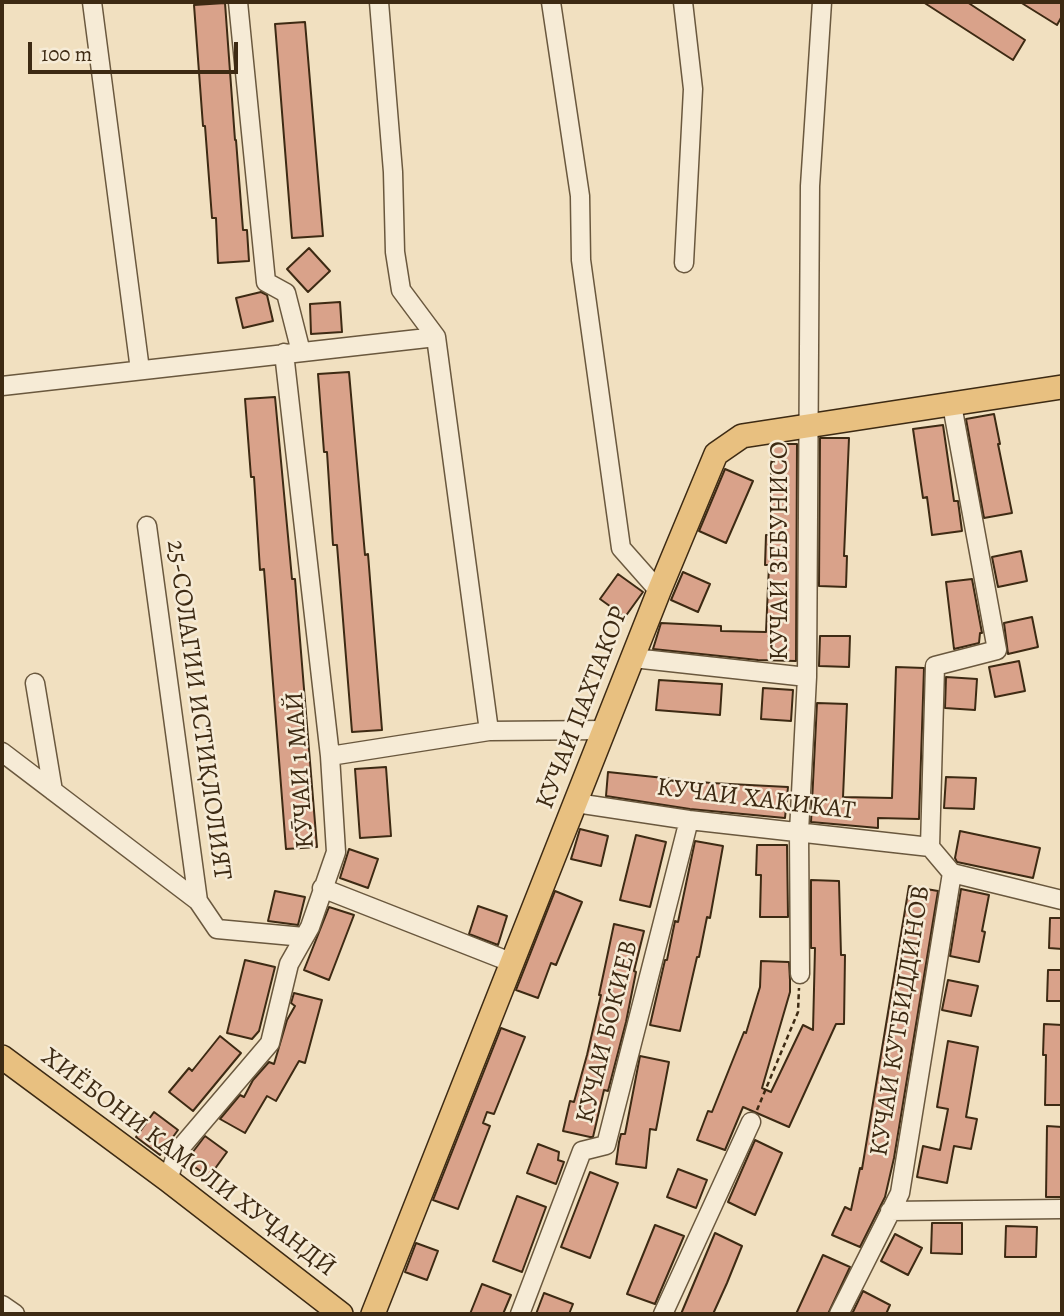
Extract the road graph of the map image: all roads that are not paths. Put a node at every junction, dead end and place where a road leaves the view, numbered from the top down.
1 (92, 2) edge
2 (238, 2) edge
3 (379, 2) edge
4 (551, 2) edge
5 (683, 2) edge
6 (822, 2) edge
7 (684, 263) dead end
8 (436, 337) junction
9 (292, 352) junction
10 (140, 370) junction
11 (2, 386) edge
12 (1062, 387) edge
13 (952, 405) junction
14 (808, 424) junction
15 (147, 526) dead end
16 (659, 591) junction
17 (633, 658) junction
18 (807, 677) junction
19 (35, 683) dead end
20 (605, 730) junction
21 (489, 732) junction
22 (2, 752) edge
23 (330, 756) junction
24 (53, 791) junction
25 (576, 803) junction
26 (690, 820) junction
27 (799, 832) junction
28 (930, 847) junction
29 (952, 873) junction
30 (322, 888) junction
31 (1062, 900) edge
32 (198, 901) junction
33 (304, 937) junction
34 (513, 963) junction
35 (800, 974) road end
36 (2, 1057) edge
37 (751, 1122) road end
38 (169, 1180) junction
39 (1062, 1209) edge
40 (890, 1211) junction
41 (2, 1306) edge
42 (15, 1314) edge
43 (341, 1314) edge
44 (373, 1314) edge
45 (520, 1314) edge
46 (663, 1314) edge
47 (839, 1314) edge

1 - 10 street
2 - 9 street, КӮЧАИ 1 МАЙ
3 - 8 street
4 - 16 street
5 - 7 street
6 - 14 street, КУЧАИ ЗЕБУНИСО
8 - 9 street
8 - 21 street
9 - 10 street
9 - 23 street, КӮЧАИ 1 МАЙ
10 - 11 street
12 - 13 main road, КУЧАИ ПАХТАКОР
13 - 14 main road, КУЧАИ ПАХТАКОР
13 - 28 street
14 - 16 main road, КУЧАИ ПАХТАКОР
14 - 18 street, КУЧАИ ЗЕБУНИСО
15 - 32 street, 25-СОЛАГИИ ИСТИҚЛОЛИЯТ
16 - 17 main road, КУЧАИ ПАХТАКОР
17 - 18 street, КУЧАИ ЗЕБУНИСО
17 - 20 main road, КУЧАИ ПАХТАКОР
18 - 27 street, КУЧАИ ЗЕБУНИСО
19 - 24 street
20 - 21 street
20 - 25 main road, КУЧАИ ПАХТАКОР
21 - 23 street
22 - 24 street, 25-СОЛАГИИ ИСТИҚЛОЛИЯТ
23 - 30 street, КӮЧАИ 1 МАЙ
24 - 32 street, 25-СОЛАГИИ ИСТИҚЛОЛИЯТ
25 - 26 street, КУЧАИ ХАКИКАТ
25 - 34 main road, КУЧАИ ПАХТАКОР
26 - 27 street, КУЧАИ ХАКИКАТ
26 - 45 street, КУЧАИ БОКИЕВ
27 - 28 street, КУЧАИ ХАКИКАТ
27 - 35 street, КУЧАИ ЗЕБУНИСО
28 - 29 street, КУЧАИ КУТБИДДИНОВ
29 - 31 street
29 - 40 street, КУЧАИ КУТБИДДИНОВ
30 - 33 street, КӮЧАИ 1 МАЙ
30 - 34 street
32 - 33 street, 25-СОЛАГИИ ИСТИҚЛОЛИЯТ
33 - 38 street, КӮЧАИ 1 МАЙ
34 - 44 main road, КУЧАИ ПАХТАКОР
36 - 38 main road, ХИЁБОНИ КАМОЛИ ХУҶАНДӢ
37 - 46 street
38 - 43 main road, ХИЁБОНИ КАМОЛИ ХУҶАНДӢ
39 - 40 street
40 - 47 street, КУЧАИ КУТБИДДИНОВ
41 - 42 street

